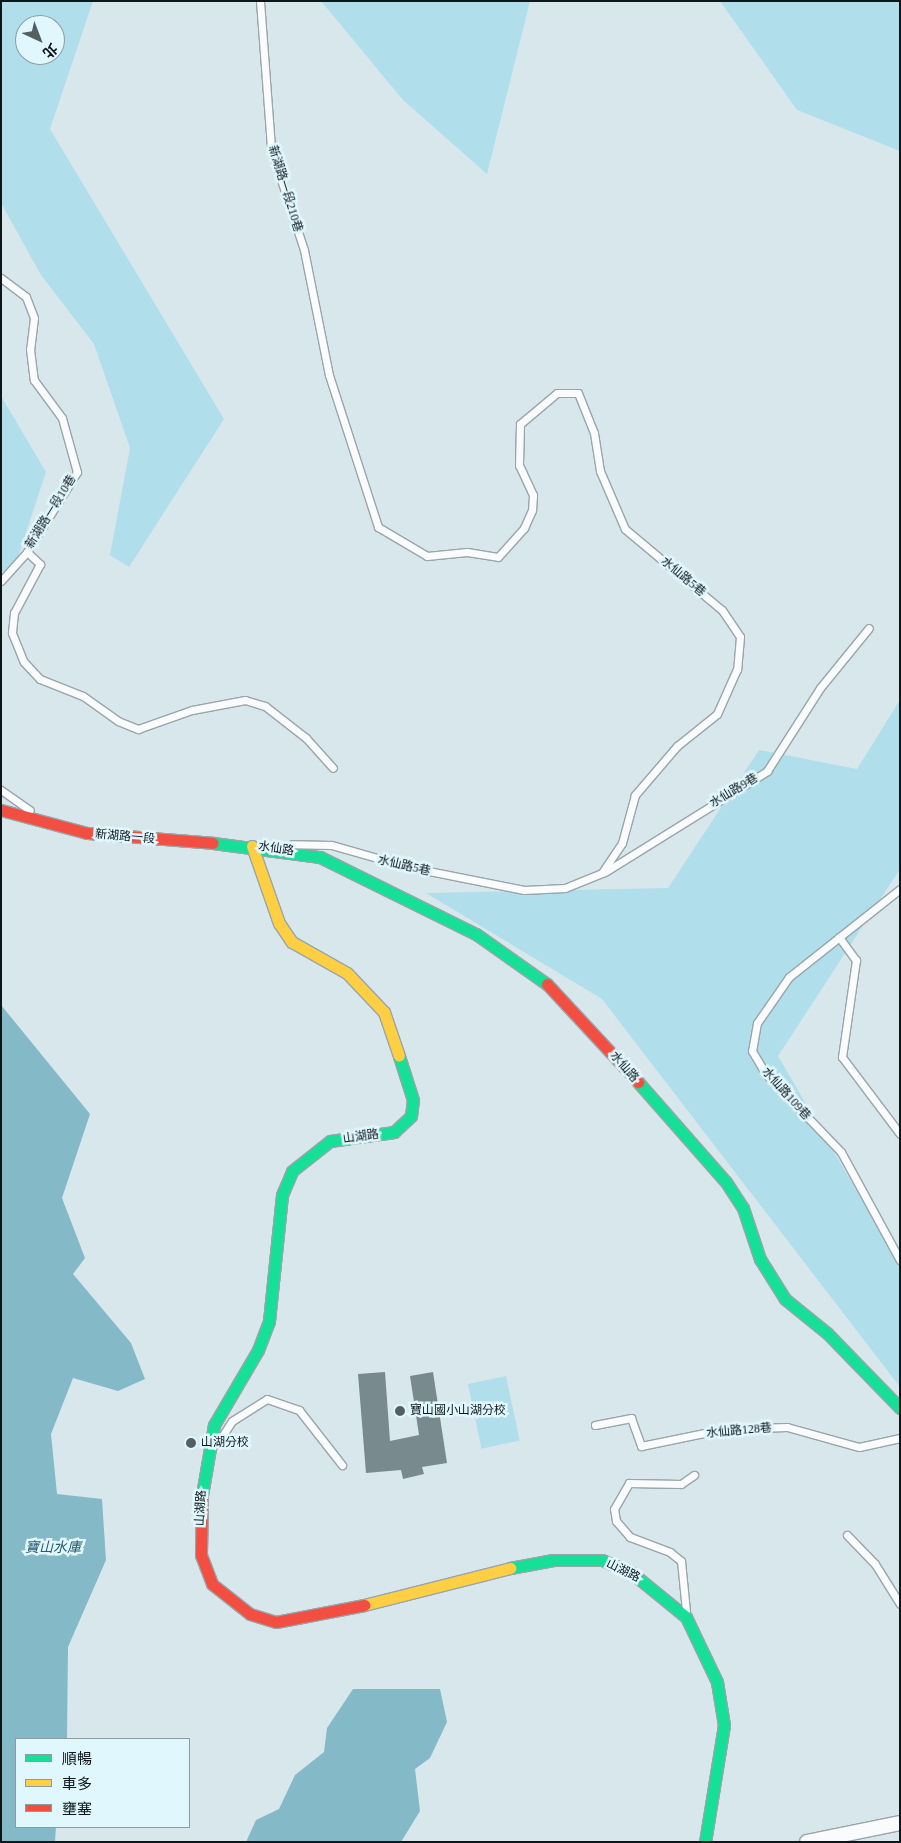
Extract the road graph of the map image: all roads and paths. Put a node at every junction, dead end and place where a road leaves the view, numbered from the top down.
1 (260, 1) edge
2 (1, 278) edge
3 (329, 375) joint
4 (27, 552) junction
5 (1, 581) edge
6 (869, 628) dead end
7 (333, 768) dead end
8 (1, 790) edge
9 (1, 810) edge
10 (52, 827) junction
11 (252, 846) junction
12 (602, 873) junction
13 (900, 889) edge
14 (839, 937) junction
15 (900, 1134) edge
16 (900, 1260) edge
17 (900, 1408) edge
18 (594, 1425) dead end
19 (900, 1438) edge
20 (205, 1464) junction
21 (342, 1465) dead end
22 (694, 1476) dead end
23 (847, 1535) dead end
24 (900, 1604) edge
25 (686, 1617) junction
26 (900, 1823) edge
27 (706, 1842) edge
28 (807, 1842) edge

1 - 3 lane, 新湖路一段210巷
2 - 4 lane, 新湖路一段10巷
3 - 12 lane, 水仙路5巷
4 - 5 lane, 新湖路一段10巷
4 - 7 lane
6 - 12 lane, 水仙路9巷
8 - 10 lane
9 - 10 street, 新湖路一段
10 - 11 street, 新湖路一段
11 - 12 lane, 水仙路5巷
11 - 17 street, 水仙路
11 - 20 street, 山湖路
13 - 14 lane, 水仙路109巷
14 - 15 lane
14 - 16 lane, 水仙路109巷
18 - 19 lane, 水仙路128巷
20 - 21 lane
20 - 25 street, 山湖路
22 - 25 lane
23 - 24 lane
25 - 27 street, 山湖路
26 - 28 street

